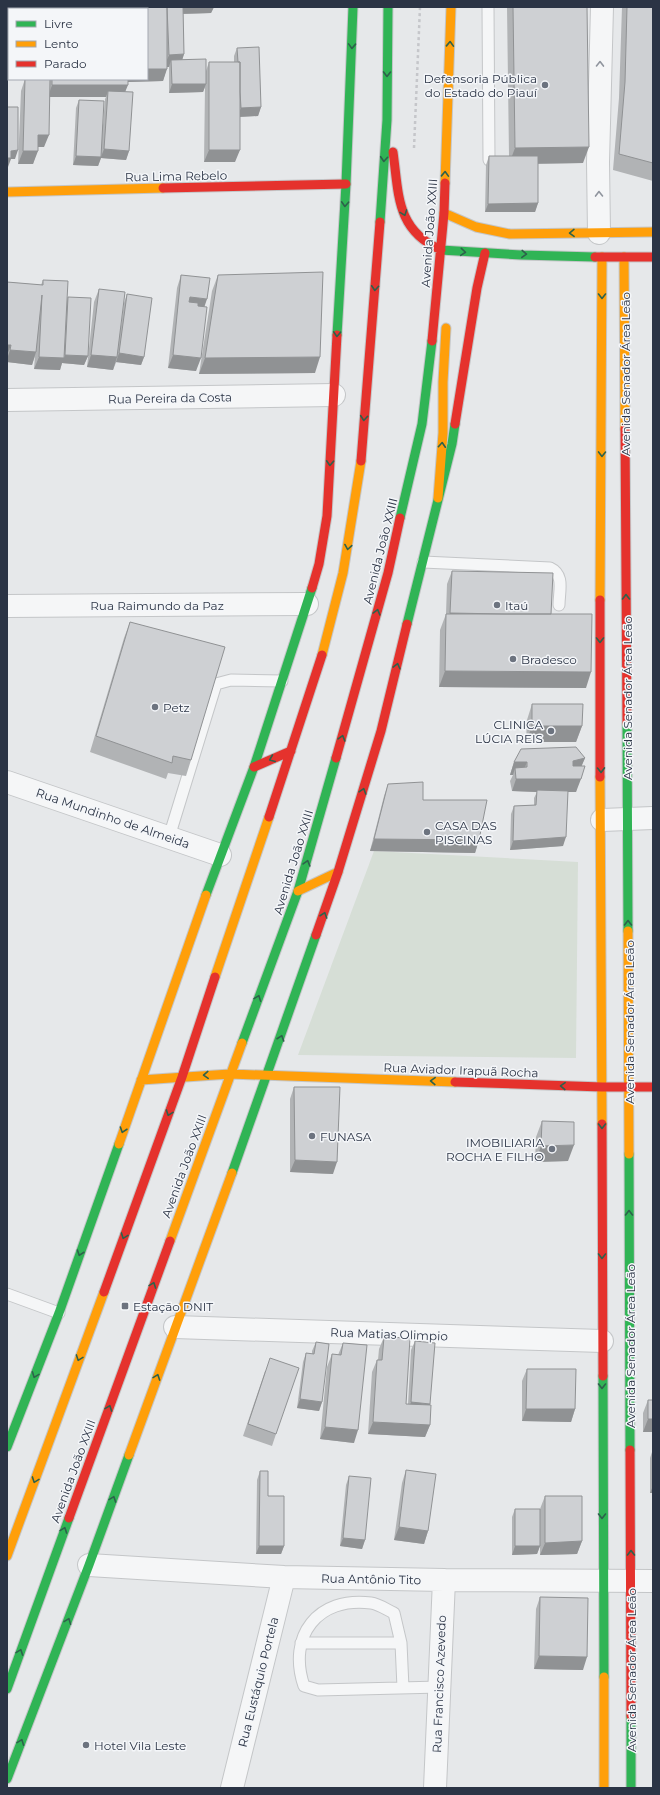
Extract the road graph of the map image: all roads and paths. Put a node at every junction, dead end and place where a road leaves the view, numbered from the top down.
1 (353, 7) edge
2 (388, 7) edge
3 (420, 7) edge
4 (451, 7) edge
5 (488, 7) edge
6 (602, 7) edge
7 (387, 120) junction
8 (414, 156) dead end
9 (489, 160) edge
10 (346, 184) junction
11 (7, 192) edge
12 (444, 213) junction
13 (653, 232) edge
14 (599, 233) junction
15 (441, 250) junction
16 (485, 253) junction
17 (653, 256) edge
18 (602, 257) junction
19 (624, 257) junction
20 (437, 292) junction
21 (334, 395) junction
22 (7, 400) edge
23 (614, 438) junction
24 (438, 498) junction
25 (607, 532) junction
26 (626, 532) junction
27 (423, 562) junction
28 (307, 604) junction
29 (558, 605) dead end
30 (7, 606) edge
31 (282, 681) junction
32 (291, 751) junction
33 (254, 767) junction
34 (7, 782) edge
35 (628, 818) junction
36 (653, 818) edge
37 (602, 820) junction
38 (170, 837) junction
39 (220, 854) junction
40 (338, 872) junction
41 (298, 891) junction
42 (230, 1074) junction
43 (268, 1075) junction
44 (182, 1077) junction
45 (140, 1080) junction
46 (602, 1087) junction
47 (653, 1087) edge
48 (629, 1088) junction
49 (7, 1294) edge
50 (58, 1313) junction
51 (175, 1327) junction
52 (602, 1341) junction
53 (7, 1447) edge
54 (7, 1556) edge
55 (90, 1566) junction
56 (284, 1577) junction
57 (444, 1580) junction
58 (602, 1580) junction
59 (631, 1581) junction
60 (653, 1581) edge
61 (301, 1643) junction
62 (401, 1643) junction
63 (403, 1688) junction
64 (440, 1688) junction
65 (7, 1689) edge
66 (7, 1779) edge
67 (232, 1788) edge
68 (435, 1788) edge
69 (604, 1788) edge
70 (631, 1788) edge

1 -> 10 street
2 -> 7 street
3 - 8 path
12 -> 4 street, Avenida João XXIII
5 - 9 lane
14 -> 6 street
7 -> 15 street
7 -> 32 street
10 - 11 street, Rua Lima Rebelo
10 -> 21 street
14 -> 12 street
12 - 15 street, Avenida João XXIII
13 - 14 street
15 -> 16 street
15 - 20 street, Avenida João XXIII
16 -> 18 street
16 - 24 street
17 - 19 street
18 - 19 street
18 -> 23 street, Avenida Senador Área Leão
19 - 23 street, Avenida Senador Área Leão
24 -> 20 street
41 -> 20 street, Avenida João XXIII
21 - 22 street, Rua Pereira da Costa
21 -> 28 street
23 -> 25 street, Avenida Senador Área Leão
23 - 26 street, Avenida Senador Área Leão
24 - 27 street
25 - 26 street
25 -> 37 street, Avenida Senador Área Leão
35 -> 26 street, Avenida Senador Área Leão
27 - 29 lane
40 -> 27 street
28 - 30 street, Rua Raimundo da Paz
28 - 31 street
31 - 33 street
31 - 38 lane
32 -> 33 street
32 - 44 street
33 - 39 street
34 - 38 street, Rua Mundinho de Almeida
35 - 36 street
35 - 37 street
48 -> 35 street, Avenida Senador Área Leão
37 - 46 street, Avenida Senador Área Leão
38 - 39 street, Rua Mundinho de Almeida
39 - 45 street
40 - 41 street
43 -> 40 street
42 -> 41 street, Avenida João XXIII
42 - 43 street, Rua Aviador Irapuã Rocha
42 -> 44 street, Rua Aviador Irapuã Rocha
65 -> 42 street, Avenida João XXIII
46 -> 43 street, Rua Aviador Irapuã Rocha
43 - 51 street
44 - 45 street, Rua Aviador Irapuã Rocha
44 -> 54 street
45 -> 50 street
46 - 48 street, Rua Aviador Irapuã Rocha
46 -> 52 street, Avenida Senador Área Leão
47 - 48 street, Rua Aviador Irapuã Rocha
59 -> 48 street, Avenida Senador Área Leão
49 - 50 lane
50 -> 53 street
51 - 52 street, Rua Matias Olimpio
55 -> 51 street
52 -> 58 street, Avenida Senador Área Leão
55 - 56 street, Rua Antônio Tito
66 -> 55 street
56 - 57 street, Rua Antônio Tito
56 - 67 street, Rua Eustáquio Portela
57 - 58 street, Rua Antônio Tito
57 - 64 street, Rua Francisco Azevedo
58 - 59 street, Rua Antônio Tito
58 - 69 street, Avenida Senador Área Leão
59 - 60 street, Rua Antônio Tito
59 - 70 street, Avenida Senador Área Leão
61 - 62 lane
61 - 62 lane
61 - 63 lane
62 - 63 lane
63 - 64 lane
64 - 68 street, Rua Francisco Azevedo

